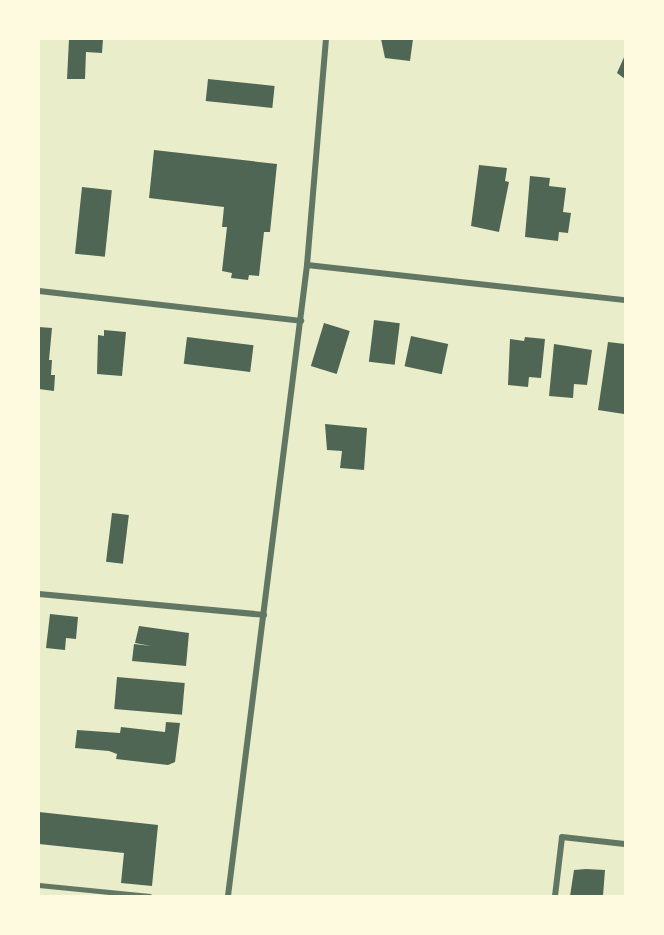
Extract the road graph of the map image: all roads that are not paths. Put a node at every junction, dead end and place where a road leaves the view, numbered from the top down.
1 (326, 39) edge
2 (307, 265) junction
3 (39, 291) edge
4 (625, 300) edge
5 (301, 321) junction
6 (39, 594) edge
7 (264, 615) junction
8 (625, 844) edge
9 (39, 885) edge
10 (149, 896) edge
11 (228, 896) edge
12 (555, 896) edge

1 - 2 street
2 - 4 street
2 - 5 street
3 - 5 street
5 - 7 street
6 - 7 street
7 - 11 street
8 - 12 street
9 - 10 lane

